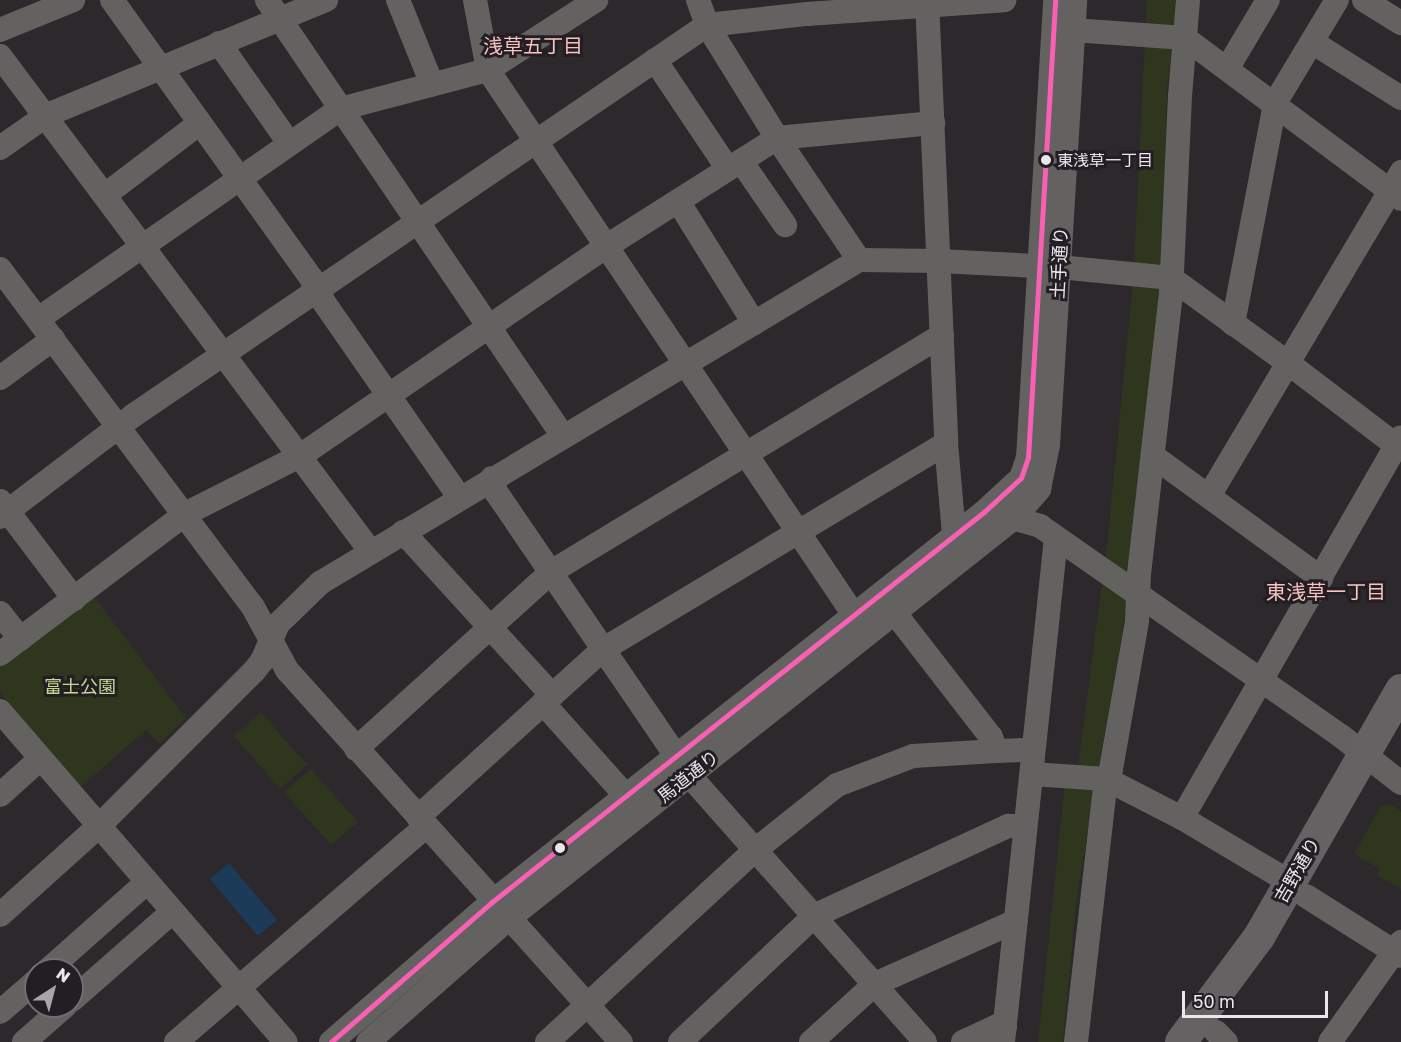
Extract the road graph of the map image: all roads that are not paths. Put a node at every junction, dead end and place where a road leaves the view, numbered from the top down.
1 (73, 0) edge
2 (112, 0) edge
3 (326, 0) edge
4 (398, 0) edge
5 (475, 0) edge
6 (596, 0) edge
7 (698, 0) edge
8 (1005, 0) edge
9 (1055, 0) edge
10 (1075, 0) edge
11 (1188, 0) edge
12 (1268, 0) edge
13 (1337, 0) edge
14 (1364, 0) edge
15 (927, 3) edge
16 (807, 7) edge
17 (273, 9) edge
18 (1401, 23) edge
19 (707, 25) junction
20 (0, 30) edge
21 (1072, 30) junction
22 (1185, 38) junction
23 (1312, 42) junction
24 (219, 44) junction
25 (0, 56) edge
26 (655, 60) junction
27 (159, 68) junction
28 (1227, 69) junction
29 (488, 70) junction
30 (432, 84) junction
31 (1401, 98) edge
32 (1275, 103) junction
33 (340, 109) junction
34 (47, 116) junction
35 (200, 123) junction
36 (933, 123) junction
37 (777, 138) junction
38 (289, 143) junction
39 (535, 143) junction
40 (0, 148) edge
41 (735, 165) junction
42 (240, 176) junction
43 (1397, 187) edge
44 (105, 195) junction
45 (678, 201) junction
46 (417, 223) junction
47 (785, 225) dead end
48 (142, 245) junction
49 (607, 246) junction
50 (859, 260) junction
51 (939, 261) junction
52 (1049, 267) junction
53 (0, 269) edge
54 (1171, 278) junction
55 (317, 291) junction
56 (38, 319) junction
57 (754, 323) junction
58 (1233, 324) junction
59 (487, 327) junction
60 (942, 335) junction
61 (53, 339) junction
62 (224, 355) junction
63 (1288, 363) junction
64 (685, 364) junction
65 (0, 378) edge
66 (388, 395) junction
67 (119, 426) junction
68 (562, 436) junction
69 (946, 443) junction
70 (1399, 444) edge
71 (746, 453) junction
72 (300, 456) junction
73 (1154, 456) junction
74 (1026, 466) junction
75 (492, 478) junction
76 (1209, 496) junction
77 (460, 498) junction
78 (1032, 499) junction
79 (3, 510) edge
80 (984, 512) junction
81 (185, 514) junction
82 (1015, 517) junction
83 (403, 532) junction
84 (798, 532) junction
85 (1048, 532) junction
86 (954, 535) junction
87 (371, 552) junction
88 (551, 572) junction
89 (1321, 578) junction
90 (1138, 593) junction
91 (74, 599) junction
92 (894, 612) junction
93 (0, 613) edge
94 (854, 615) junction
95 (490, 628) junction
96 (20, 639) junction
97 (270, 643) junction
98 (602, 650) junction
99 (0, 654) edge
100 (1263, 681) junction
101 (1401, 690) edge
102 (547, 699) junction
103 (0, 711) edge
104 (1401, 730) edge
105 (356, 749) junction
106 (1033, 750) junction
107 (996, 751) junction
108 (40, 759) junction
109 (683, 765) junction
110 (1382, 768) edge
111 (1032, 774) junction
112 (1106, 779) junction
113 (0, 795) edge
114 (626, 796) junction
115 (1182, 818) junction
116 (422, 821) junction
117 (99, 826) junction
118 (1025, 826) junction
119 (754, 850) junction
120 (146, 883) junction
121 (1298, 889) junction
122 (500, 910) junction
123 (172, 912) junction
124 (0, 915) edge
125 (814, 916) junction
126 (1016, 921) junction
127 (1399, 950) edge
128 (62, 958) edge
129 (874, 984) junction
130 (84, 989) edge
131 (239, 989) junction
132 (24, 991) edge
133 (586, 1004) junction
134 (0, 1012) edge
135 (51, 1018) edge
136 (1004, 1034) edge
137 (1217, 1039) edge
138 (24, 1042) edge
139 (176, 1042) edge
140 (286, 1042) edge
141 (331, 1042) edge
142 (368, 1042) edge
143 (547, 1042) edge
144 (621, 1042) edge
145 (680, 1042) edge
146 (811, 1042) edge
147 (925, 1042) edge
148 (963, 1042) edge
149 (1076, 1042) edge
150 (1181, 1042) edge
151 (1330, 1042) edge

1 - 20 street
2 - 27 street
3 - 17 street
4 - 30 street
5 - 29 street
6 - 29 street
7 - 19 street
8 - 15 street
9 - 52 street, 土手通り
10 - 21 street, 土手通り
11 - 22 street
12 - 28 street
13 - 23 street
14 - 18 street
15 - 16 street
15 - 36 street
16 - 19 street
17 - 24 street
17 - 33 street
19 - 26 street
19 - 37 street
21 - 22 street
21 - 52 street, 土手通り
22 - 28 street
22 - 54 street
23 - 31 street
23 - 32 street
24 - 27 street
24 - 38 street
25 - 34 street
26 - 39 street
26 - 41 street
27 - 34 street
27 - 35 street
28 - 32 street
29 - 30 street
29 - 39 street
30 - 33 street
32 - 43 street
32 - 58 street
33 - 38 street
33 - 46 street
34 - 40 street
34 - 44 street
35 - 42 street
35 - 44 street
36 - 37 street
36 - 51 street
37 - 41 street
37 - 50 street
38 - 42 street
39 - 46 street
39 - 49 street
41 - 45 street
41 - 47 street
42 - 48 street
42 - 55 street
43 - 63 street
44 - 48 street
45 - 49 street
45 - 57 street
46 - 55 street
46 - 59 street
48 - 56 street
48 - 62 street
49 - 59 street
49 - 64 street
50 - 51 street
50 - 57 street
51 - 52 street
51 - 60 street
52 - 54 street
52 - 74 street, 土手通り
52 - 78 street, 土手通り
53 - 56 street
54 - 58 street
54 - 73 street
55 - 62 street
55 - 66 street
56 - 61 street
57 - 64 street
58 - 63 street
59 - 66 street
59 - 68 street
60 - 69 street
60 - 71 street
61 - 65 street
61 - 67 street
62 - 67 street
62 - 72 street
63 - 70 street
63 - 76 street
64 - 68 street
64 - 71 street
66 - 72 street
66 - 77 street
67 - 79 street
67 - 81 street
68 - 75 street
69 - 84 street
69 - 86 street
70 - 89 street
71 - 84 street
71 - 88 street
72 - 81 street
72 - 87 street
73 - 76 street
73 - 90 street
74 - 78 street, 土手通り
74 - 80 street
75 - 77 street
75 - 88 street
76 - 89 street
77 - 83 street
78 - 82 street, 土手通り
78 - 85 street, 土手通り
79 - 91 street
80 - 82 street
80 - 86 street, 馬道通り
81 - 91 street
81 - 97 street
82 - 85 street
82 - 92 street, 馬道通り
83 - 87 street
83 - 95 street
84 - 94 street
84 - 98 street
85 - 90 street
85 - 106 street
86 - 94 street, 馬道通り
87 - 97 street
88 - 95 street
88 - 98 street
89 - 100 street
90 - 100 street
90 - 112 street
91 - 96 street
92 - 107 street
92 - 109 street, 馬道通り
93 - 96 street
94 - 109 street, 馬道通り
95 - 102 street
95 - 105 street
96 - 99 street
97 - 105 street
97 - 117 street
98 - 102 street
98 - 109 street
100 - 110 street
100 - 115 street
101 - 110 main road, 吉野通り
102 - 114 street
102 - 116 street
103 - 108 street
104 - 110 main road, 吉野通り
105 - 116 street
106 - 107 street
106 - 111 street
107 - 119 street
108 - 113 street
108 - 117 street
109 - 114 street, 馬道通り
109 - 119 street
109 - 122 street, 馬道通り
110 - 121 main road, 吉野通り
111 - 112 street
111 - 118 street
112 - 115 street
112 - 149 street
114 - 122 street, 馬道通り
115 - 121 street
116 - 122 street
116 - 131 street
117 - 120 street
117 - 124 street
118 - 125 street
118 - 126 street
119 - 125 street
119 - 133 street
120 - 123 street
120 - 128 street
121 - 127 street
121 - 137 main road, 吉野通り
121 - 150 main road, 吉野通り
122 - 133 street
122 - 141 street, 馬道通り
122 - 142 street, 馬道通り
123 - 130 street
123 - 131 street
125 - 129 street
125 - 145 street
126 - 129 street
126 - 136 street
127 - 151 street
129 - 146 street
129 - 147 street
131 - 139 street
131 - 140 street
132 - 134 street
133 - 143 street
133 - 144 street
135 - 138 street
136 - 148 street

